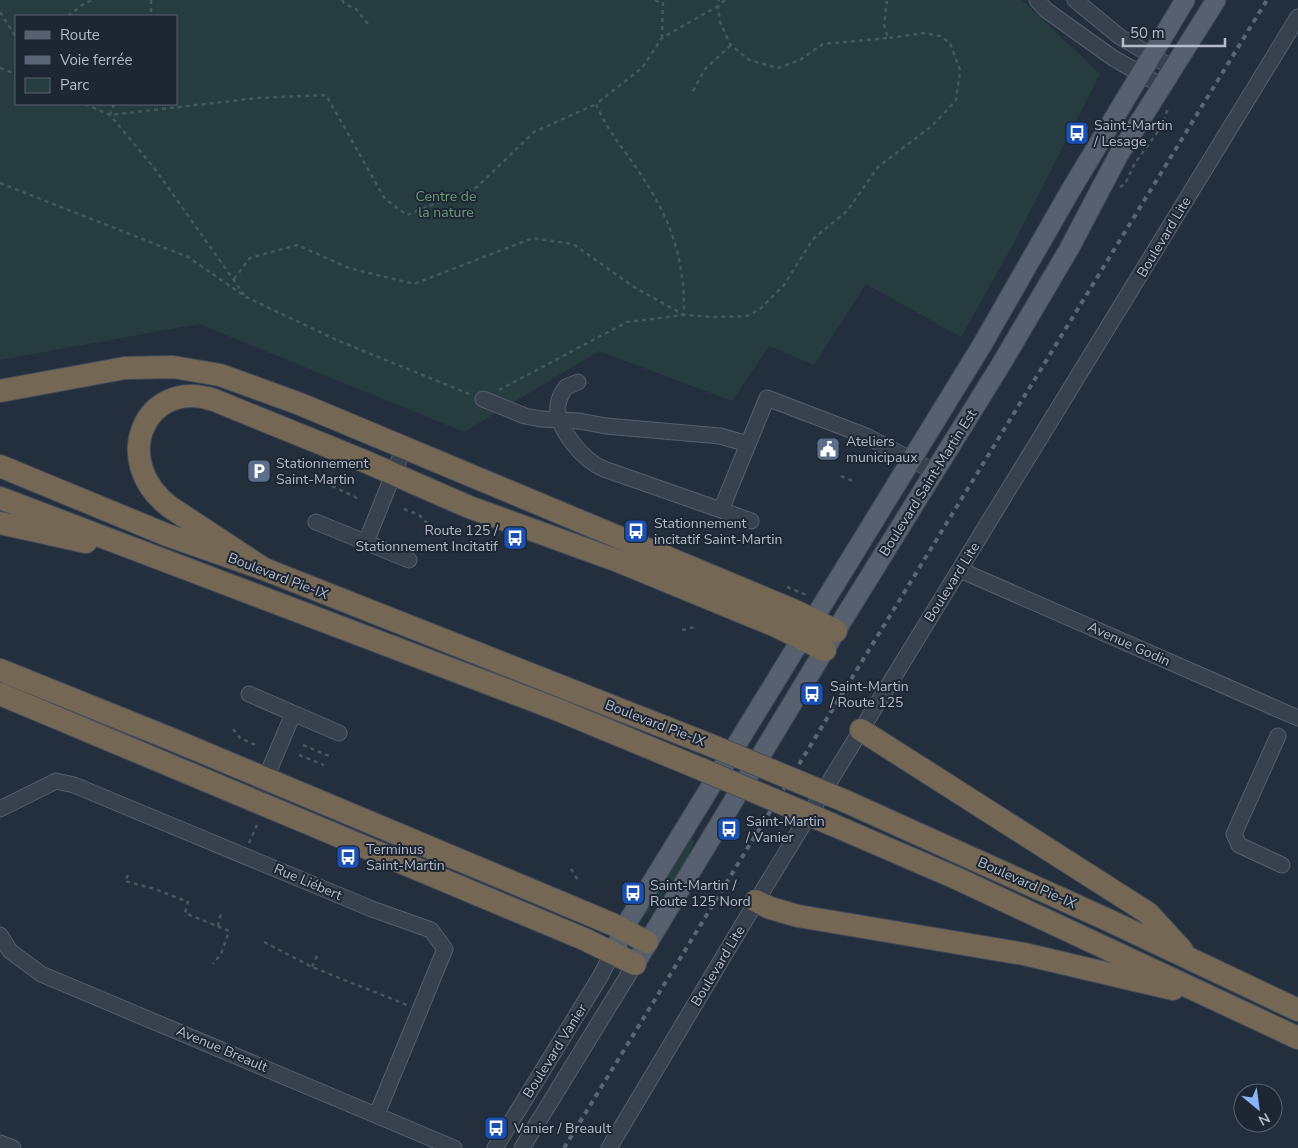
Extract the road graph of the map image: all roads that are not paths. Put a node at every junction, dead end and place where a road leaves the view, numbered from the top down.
1 (1038, 0) edge
2 (1075, 0) edge
3 (1185, 0) edge
4 (1216, 0) edge
5 (1298, 17) edge
6 (1150, 55) junction
7 (1173, 68) junction
8 (1140, 73) junction
9 (1162, 86) junction
10 (578, 382) dead end
11 (0, 391) edge
12 (483, 399) road end
13 (560, 419) junction
14 (748, 444) junction
15 (404, 448) junction
16 (912, 459) junction
17 (0, 466) edge
18 (934, 472) junction
19 (394, 474) junction
20 (0, 498) edge
21 (721, 510) junction
22 (751, 521) dead end
23 (316, 522) dead end
24 (0, 523) edge
25 (366, 542) junction
26 (146, 554) junction
27 (409, 560) dead end
28 (264, 569) junction
29 (960, 570) junction
30 (814, 620) junction
31 (803, 639) junction
32 (831, 640) junction
33 (0, 670) edge
34 (0, 694) edge
35 (249, 694) dead end
36 (293, 714) junction
37 (1298, 718) edge
38 (861, 730) junction
39 (339, 733) dead end
40 (1278, 736) dead end
41 (265, 778) junction
42 (256, 801) junction
43 (0, 809) edge
44 (1282, 865) dead end
45 (756, 901) junction
46 (624, 930) junction
47 (0, 936) edge
48 (647, 942) junction
49 (613, 952) junction
50 (1189, 959) junction
51 (635, 964) junction
52 (1211, 997) junction
53 (1298, 1010) edge
54 (1298, 1038) edge
55 (377, 1114) junction
56 (0, 1143) edge
57 (13, 1148) edge
58 (454, 1148) edge
59 (494, 1148) edge
60 (522, 1148) edge
61 (609, 1148) edge

1 - 8 street
2 - 6 street
3 - 6 main road, Boulevard Saint-Martin Est
4 - 7 main road, Boulevard Saint-Martin Est
5 - 29 street, Boulevard Lite
6 - 7 street
6 - 8 main road, Boulevard Saint-Martin Est
7 - 9 main road, Boulevard Saint-Martin Est
8 - 9 street
8 - 16 main road, Boulevard Saint-Martin Est
9 - 18 main road, Boulevard Saint-Martin Est
10 - 13 street
11 - 15 highway
12 - 13 street
13 - 14 street
13 - 21 street
14 - 16 street
14 - 21 street
15 - 19 street
15 - 30 highway
16 - 18 street
16 - 30 main road, Boulevard Saint-Martin Est
17 - 28 highway, Boulevard Pie-IX
18 - 32 main road, Boulevard Saint-Martin Est
19 - 25 street
19 - 28 highway
19 - 31 highway
20 - 26 highway, Boulevard Pie-IX
21 - 22 street
23 - 25 street
24 - 26 highway
25 - 27 street
26 - 52 highway, Boulevard Pie-IX, bridge
28 - 50 highway, Boulevard Pie-IX, bridge
29 - 37 street, Avenue Godin
29 - 38 street, Boulevard Lite
30 - 31 main road, Boulevard Saint-Martin Est
30 - 32 highway
31 - 32 highway
31 - 46 main road, Boulevard Saint-Martin Est
32 - 48 main road, Boulevard Saint-Martin Est
33 - 41 highway
34 - 42 highway
35 - 36 street
36 - 39 street
36 - 41 street
38 - 45 street, Boulevard Lite
38 - 50 highway
40 - 44 street
41 - 42 street
41 - 46 highway
42 - 49 highway
43 - 55 street, Rue Liébert
45 - 52 highway
45 - 61 street, Boulevard Lite
46 - 48 highway
46 - 49 main road, Boulevard Saint-Martin Est
47 - 55 street, Avenue Breault
48 - 51 main road, Boulevard Saint-Martin Est
49 - 51 highway
49 - 59 street, Boulevard Vanier
50 - 53 highway, Boulevard Pie-IX
51 - 60 street, Boulevard Vanier
52 - 54 highway, Boulevard Pie-IX
55 - 58 street, Avenue Breault
56 - 57 street

